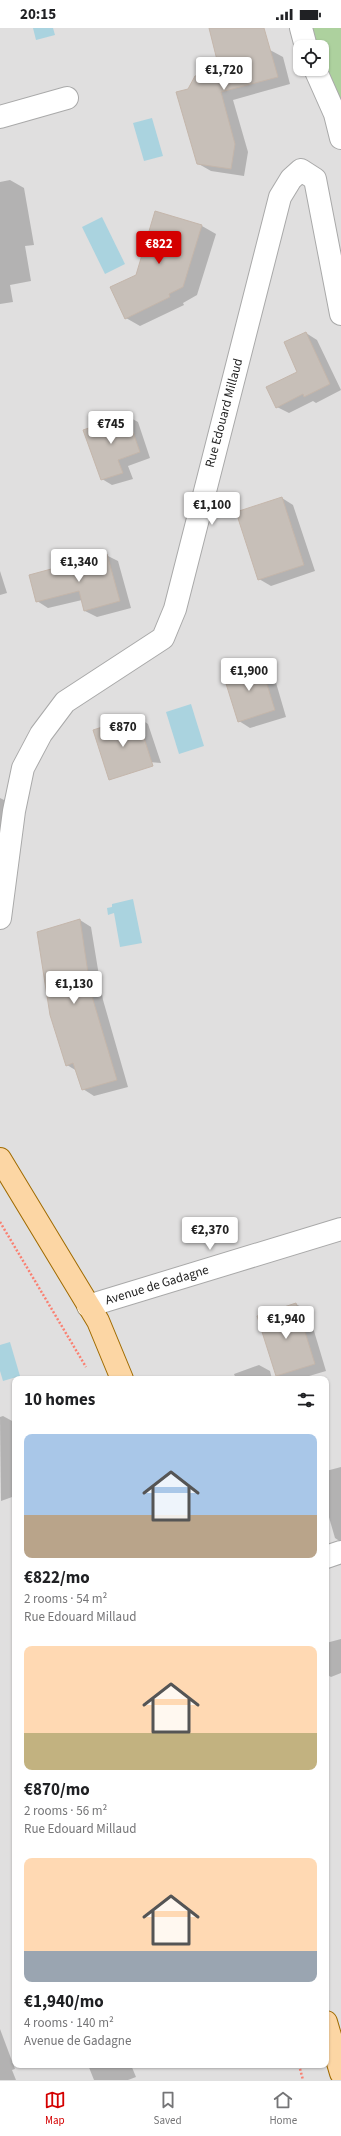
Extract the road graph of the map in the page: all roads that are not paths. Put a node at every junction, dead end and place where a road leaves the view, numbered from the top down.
1 (301, 28) edge
2 (304, 40) edge
3 (318, 76) edge
4 (67, 98) dead end
5 (0, 117) edge
6 (341, 138) edge
7 (341, 314) edge
8 (0, 918) edge
9 (0, 1159) edge
10 (341, 1229) edge
11 (88, 1306) junction
12 (121, 1376) edge
13 (341, 1552) edge
14 (329, 1556) edge
15 (329, 2032) edge
16 (341, 2073) edge

1 - 2 street
3 - 6 street
4 - 5 street
7 - 8 street, Rue Edouard Millaud
9 - 11 main road, Avenue de Gadagne
10 - 11 street, Avenue de Gadagne
11 - 12 main road, Avenue de Gadagne
13 - 14 street
15 - 16 main road

